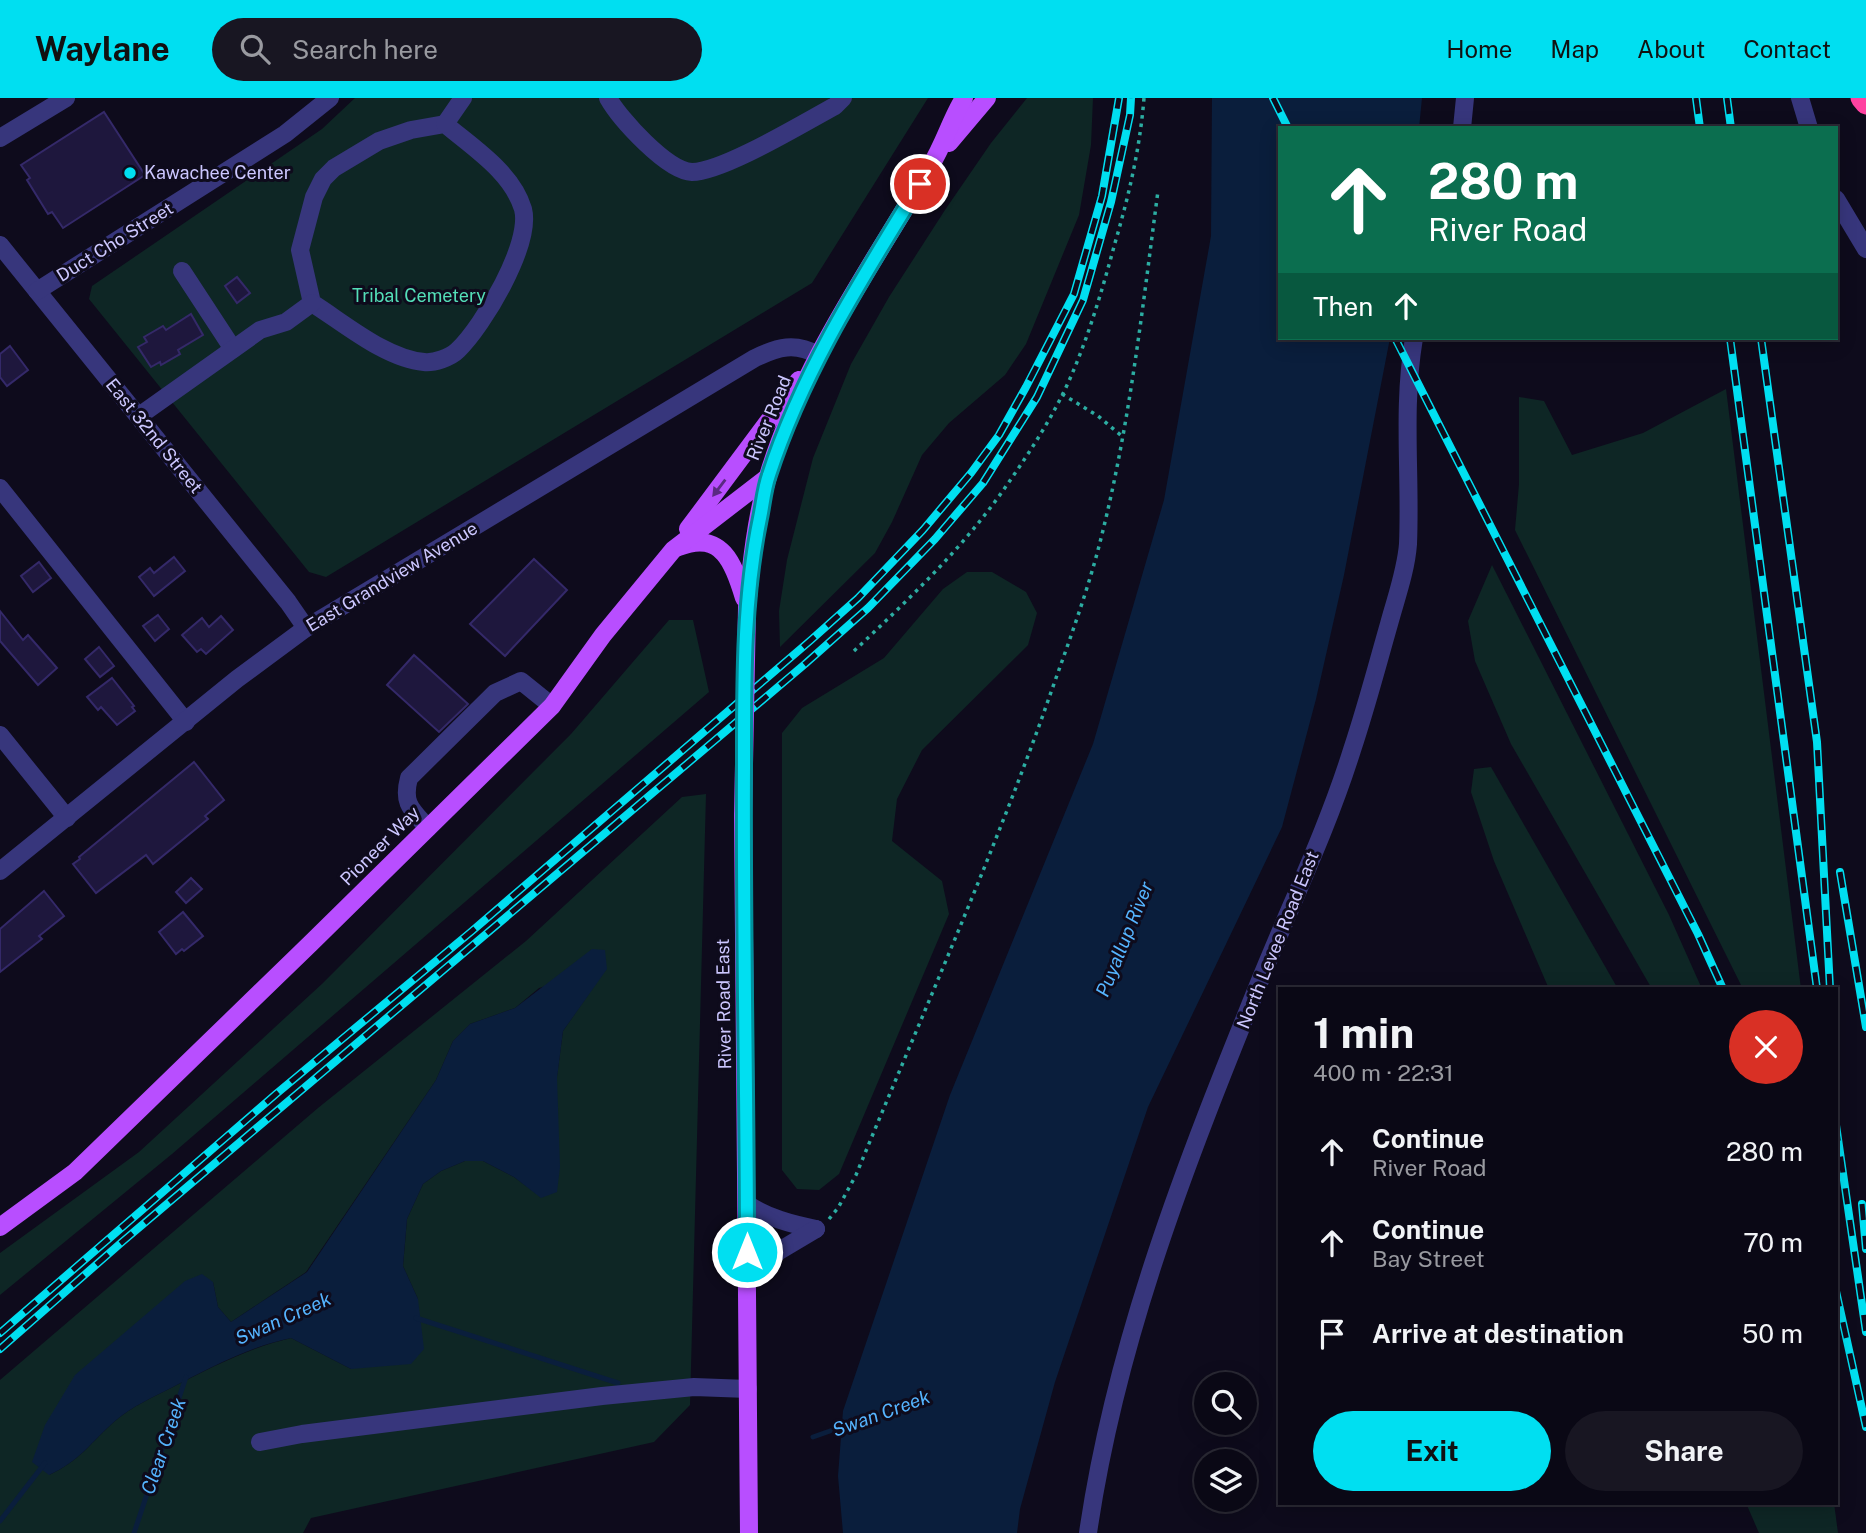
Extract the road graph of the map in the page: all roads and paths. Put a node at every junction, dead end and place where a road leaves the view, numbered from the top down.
1 (330, 98) edge
2 (463, 98) edge
3 (608, 98) edge
4 (843, 98) edge
5 (964, 98) edge
6 (987, 98) edge
7 (1144, 98) edge
8 (1465, 98) edge
9 (1800, 98) edge
10 (1861, 98) edge
11 (60, 99) edge
12 (1866, 104) edge
13 (445, 124) junction
14 (1462, 126) edge
15 (1808, 126) edge
16 (0, 138) edge
17 (933, 162) junction
18 (1158, 191) dead end
19 (1838, 202) edge
20 (0, 244) edge
21 (1866, 248) edge
22 (182, 271) dead end
23 (37, 291) junction
24 (312, 303) junction
25 (1414, 340) edge
26 (233, 349) junction
27 (818, 355) junction
28 (1062, 394) junction
29 (139, 416) junction
30 (1123, 438) junction
31 (768, 477) junction
32 (0, 488) edge
33 (673, 550) junction
34 (747, 608) junction
35 (306, 628) junction
36 (854, 651) dead end
37 (552, 706) junction
38 (186, 722) junction
39 (0, 735) edge
40 (67, 818) junction
41 (428, 828) junction
42 (0, 872) edge
43 (747, 1204) junction
44 (0, 1227) edge
45 (816, 1228) junction
46 (747, 1276) junction
47 (748, 1388) junction
48 (260, 1442) dead end
49 (748, 1533) edge
50 (1088, 1533) edge

1 - 23 street, Duct Cho Street
2 - 13 street
3 - 4 street
5 - 17 main road
6 - 17 main road
7 - 28 path
8 - 14 street
9 - 15 street
10 - 12 highway
11 - 16 street
13 - 24 street
13 - 24 street
17 - 27 main road, River Road
18 - 30 path
19 - 21 street
20 - 23 street, East 32nd Street
22 - 26 street
23 - 29 street, East 32nd Street
24 - 26 street
25 - 50 street, North Levee Road East
26 - 29 street
27 - 31 main road, River Road
27 -> 33 main road
27 - 35 street, East Grandview Avenue
28 - 30 path
28 - 36 path
29 - 35 street, East 32nd Street
30 - 45 path
31 - 33 main road, Pioneer Way
31 - 34 main road, River Road East
32 - 38 street
33 - 34 main road
33 - 37 main road, Pioneer Way
34 - 43 main road, River Road East, bridge
35 - 38 street, East Grandview Avenue
37 - 41 main road, Pioneer Way
37 - 41 street
38 - 40 street, East Grandview Avenue
39 - 40 street
40 - 42 street, East Grandview Avenue
41 - 44 main road, Pioneer Way
43 - 45 street
43 - 46 main road, River Road East
45 - 46 street
46 - 47 main road, River Road East
47 - 48 street
47 - 49 main road, River Road East

